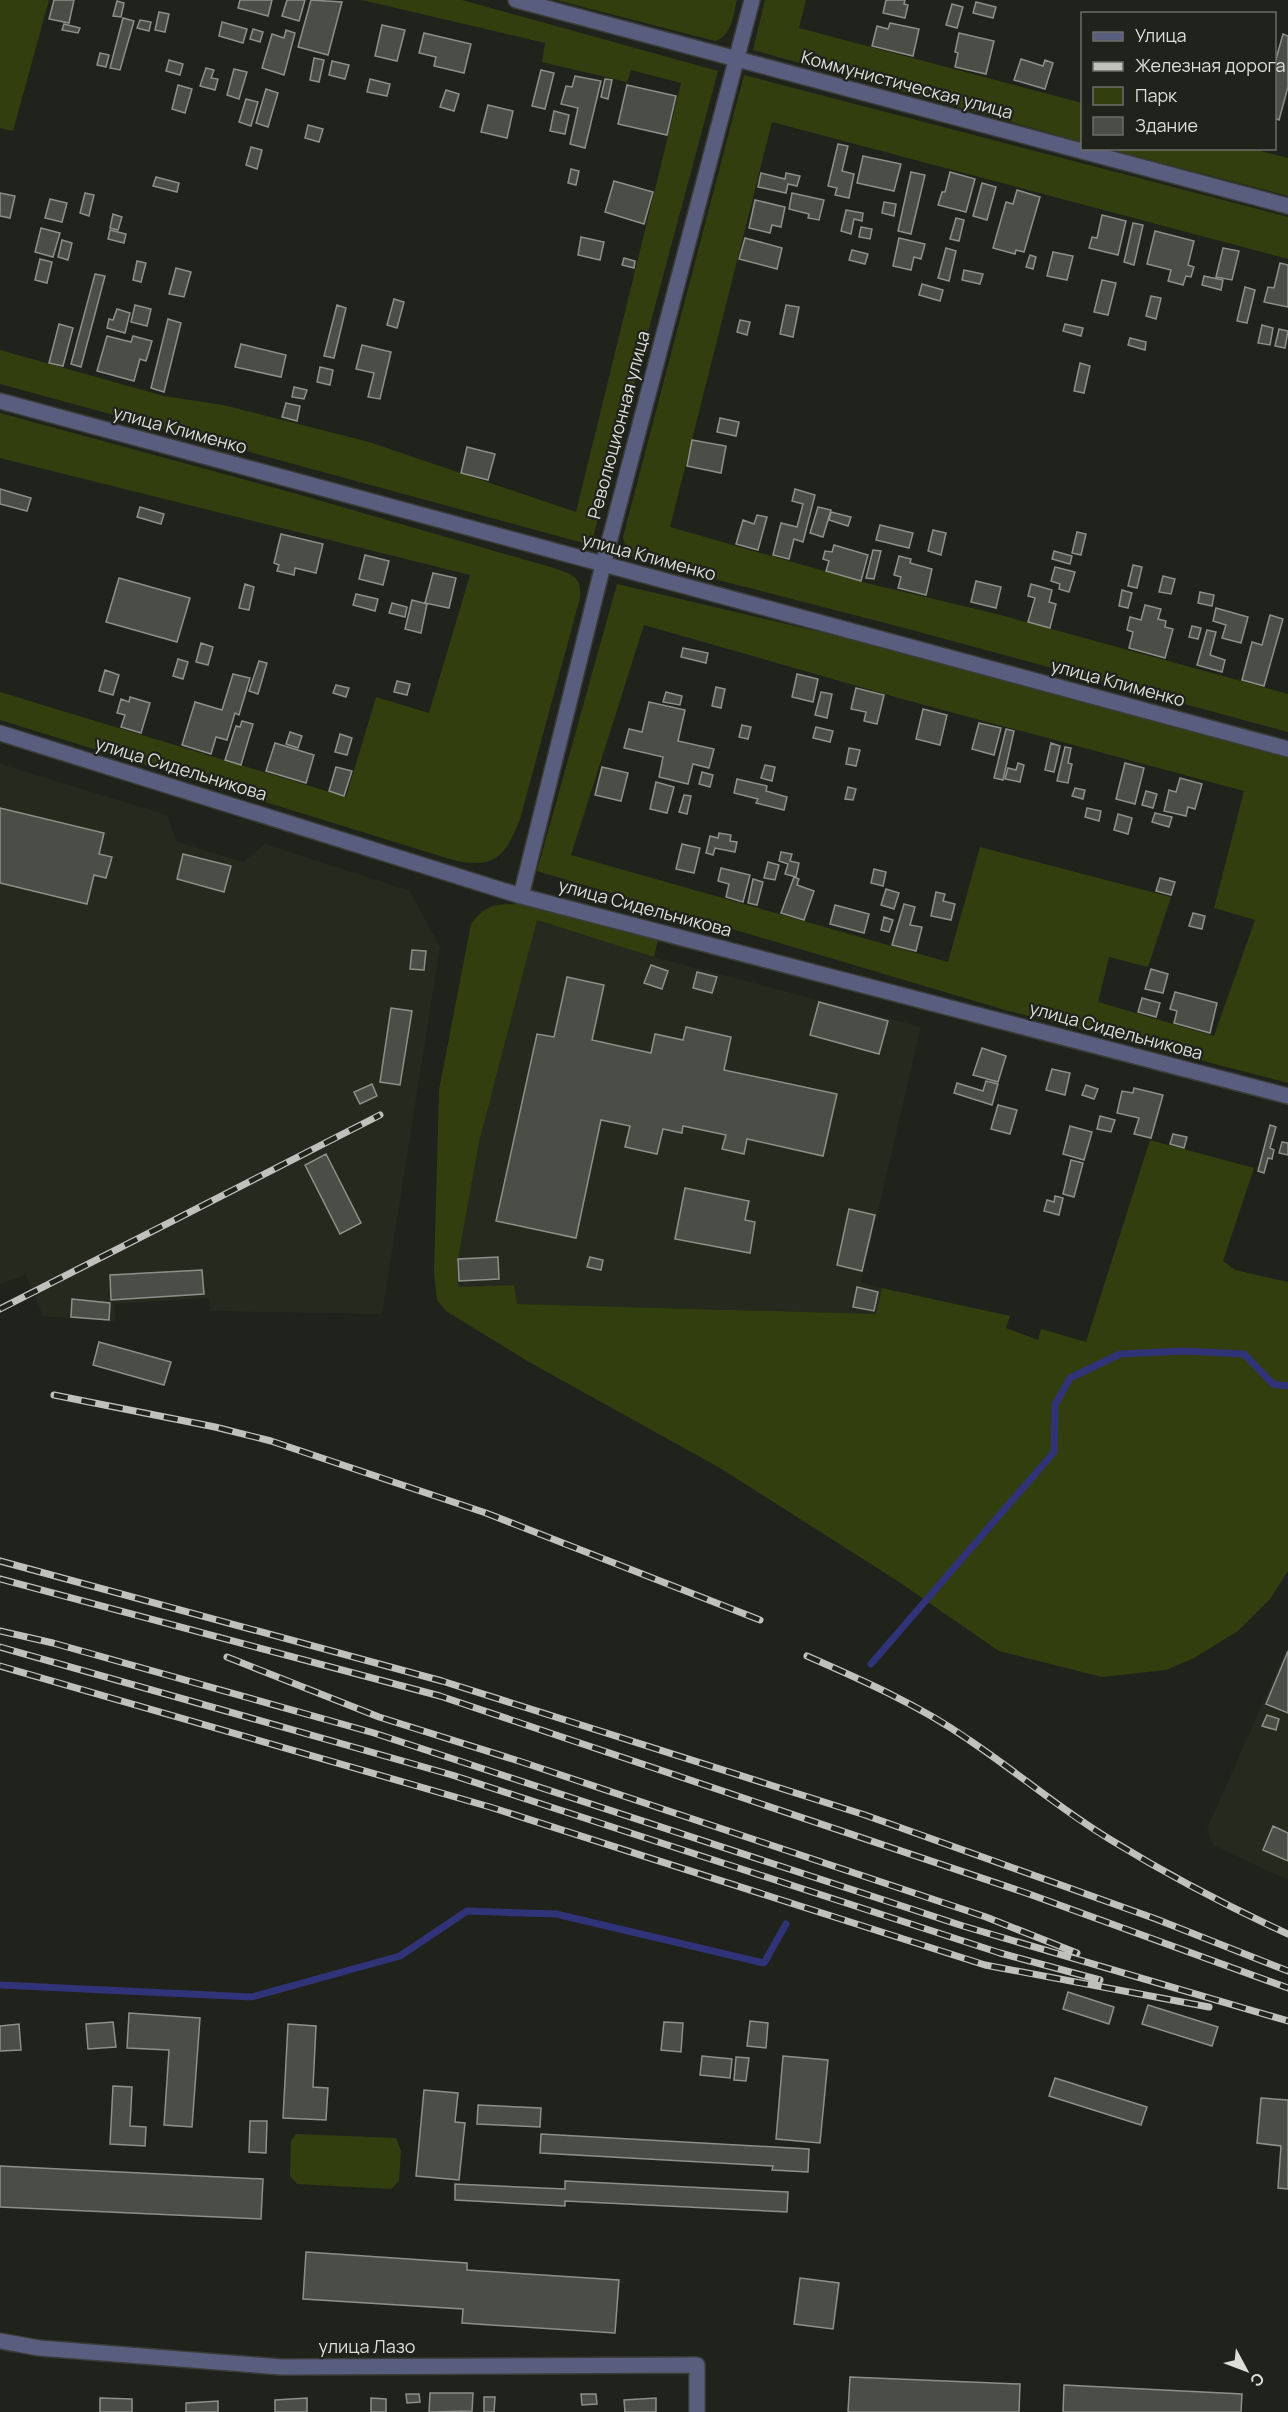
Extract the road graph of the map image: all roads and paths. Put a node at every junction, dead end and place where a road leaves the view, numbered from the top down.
1 (516, 0) edge
2 (752, 0) edge
3 (735, 60) junction
4 (1288, 206) edge
5 (0, 401) edge
6 (603, 565) junction
7 (0, 733) edge
8 (1288, 749) edge
9 (521, 896) junction
10 (1288, 1096) edge
11 (0, 2341) edge
12 (697, 2408) edge

1 - 3 street, Коммунистическая улица
2 - 3 street, Революционная улица
3 - 4 street, Коммунистическая улица
3 - 6 street, Революционная улица
5 - 6 street, улица Клименко
6 - 8 street, улица Клименко
6 - 9 street, Революционная улица
7 - 9 street, улица Сидельникова
9 - 10 street, улица Сидельникова
11 - 12 street, улица Лазо

